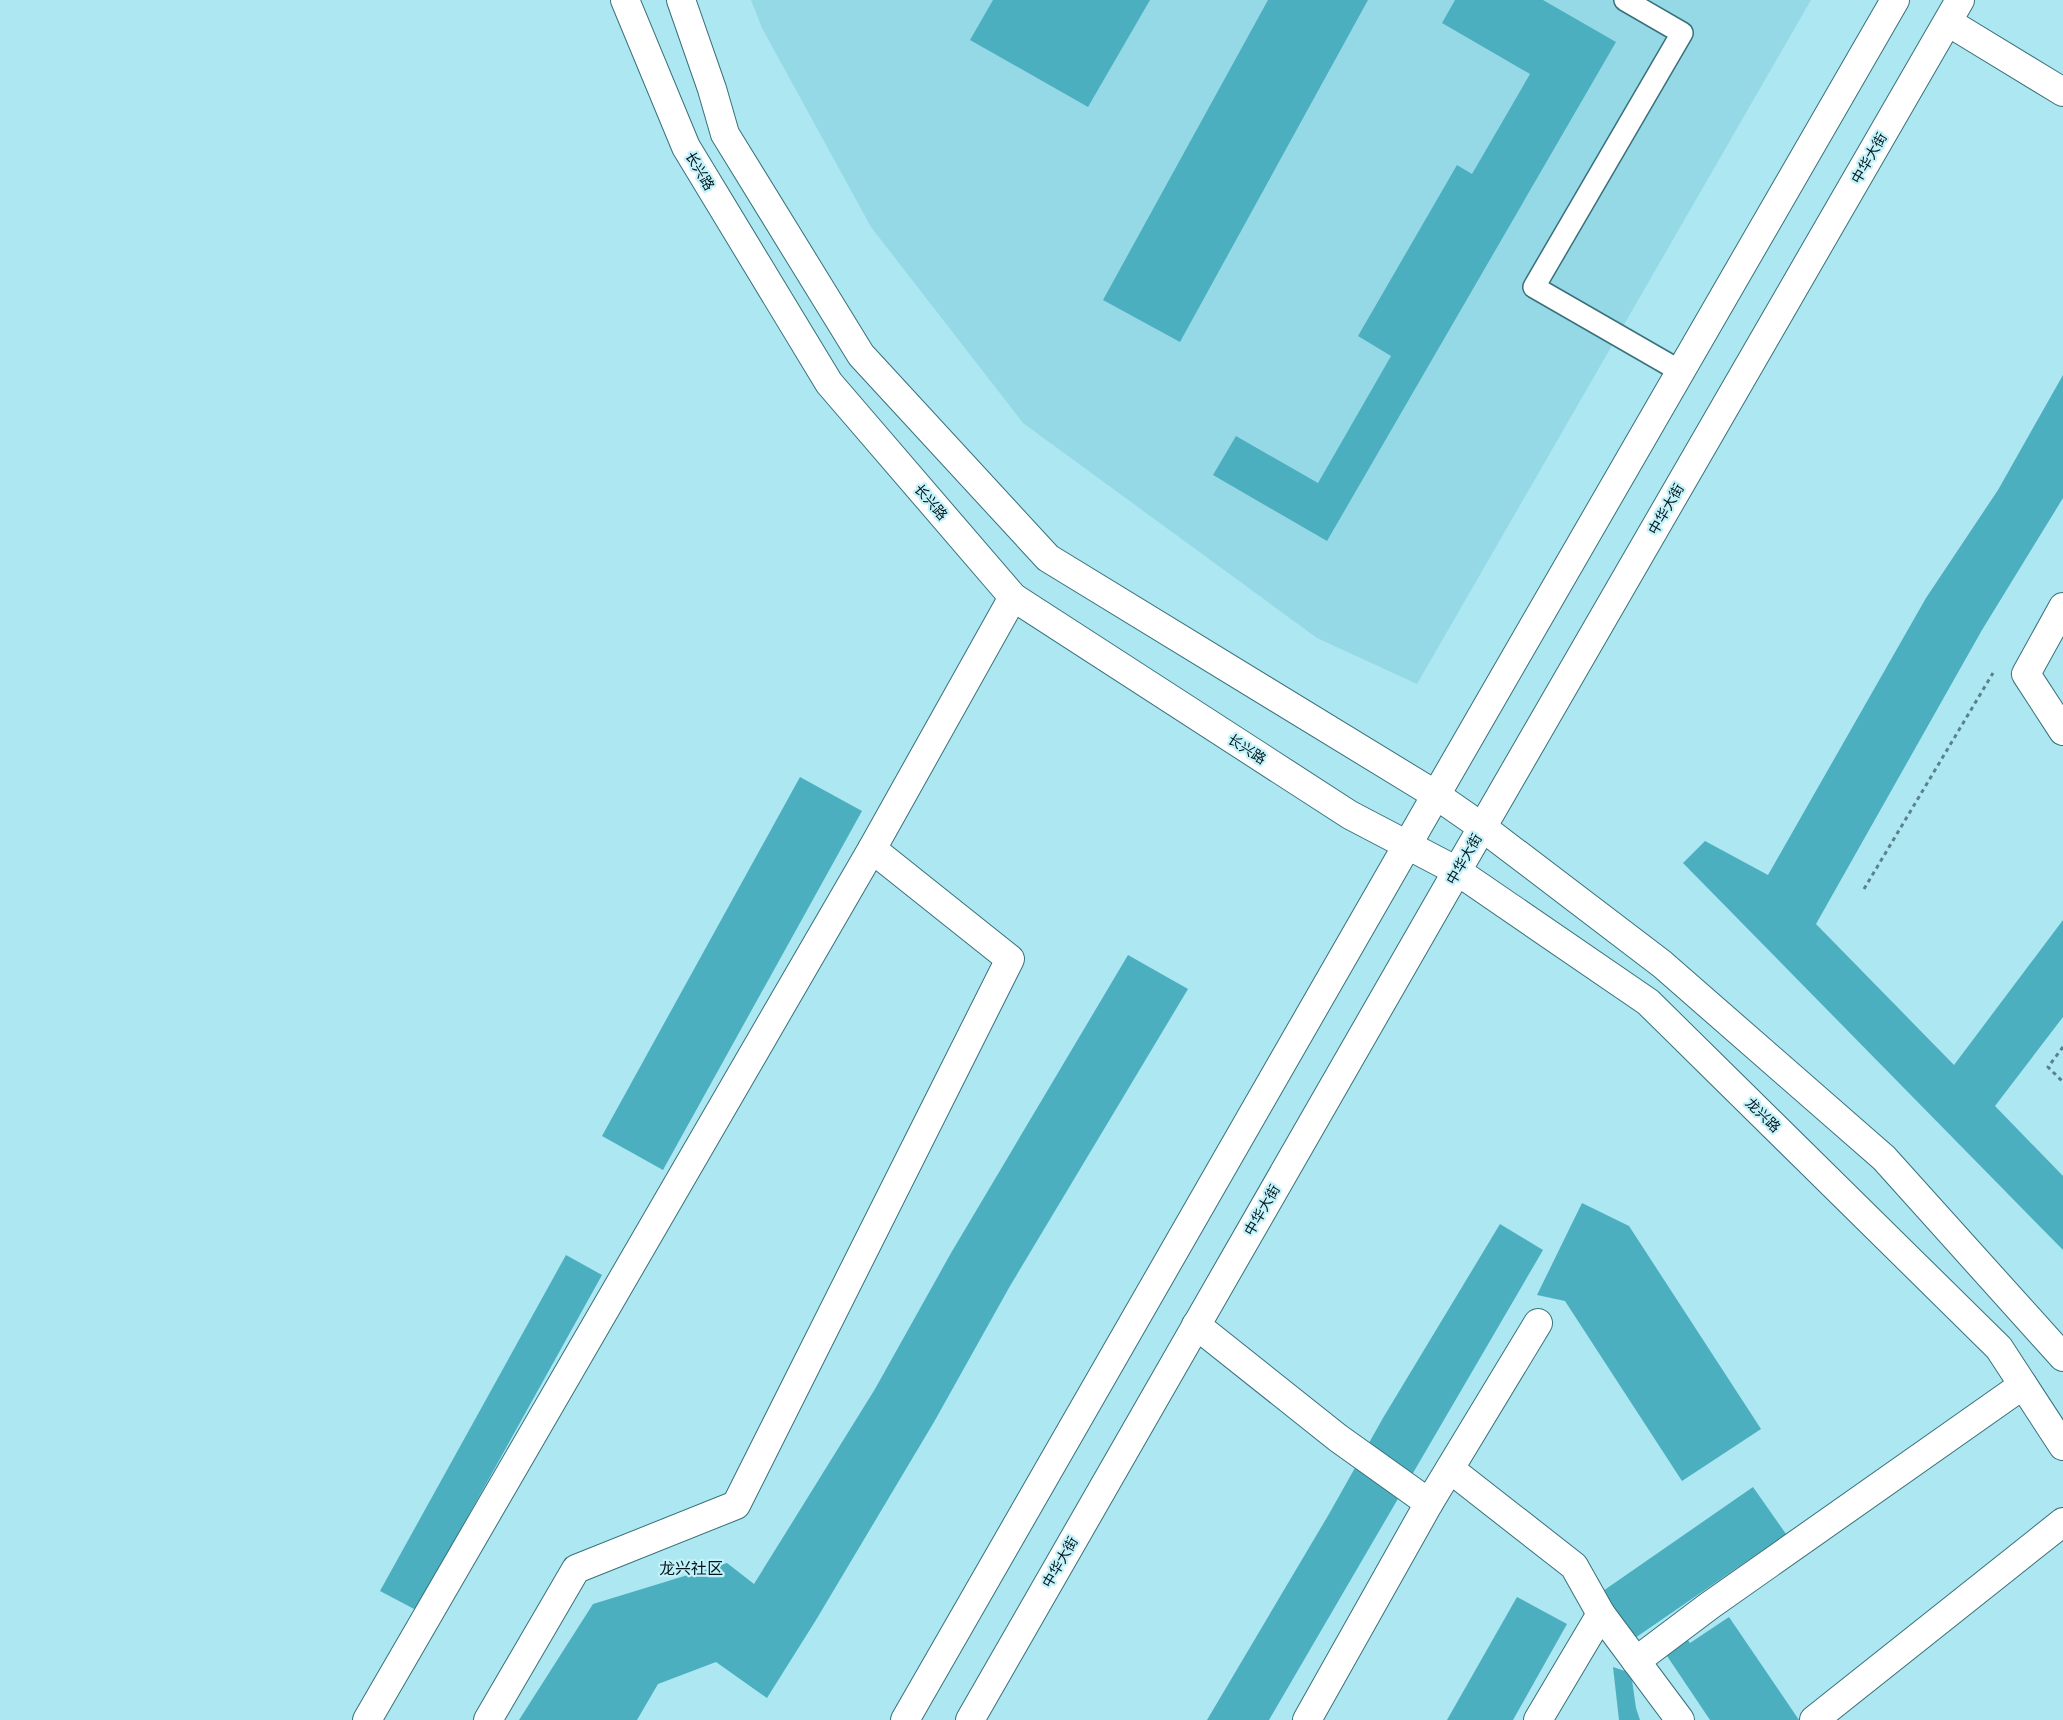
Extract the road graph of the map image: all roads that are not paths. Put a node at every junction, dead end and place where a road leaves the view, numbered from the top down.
1 (625, 0) edge
2 (681, 0) edge
3 (1625, 0) edge
4 (1895, 0) edge
5 (1954, 11) edge
6 (2063, 92) edge
7 (1680, 372) junction
8 (1013, 598) junction
9 (2063, 607) edge
10 (2063, 730) edge
11 (1436, 794) junction
12 (1482, 827) junction
13 (1407, 846) junction
14 (872, 849) junction
15 (1457, 871) junction
16 (1538, 1323) dead end
17 (1196, 1325) junction
18 (2063, 1357) edge
19 (2023, 1385) junction
20 (2063, 1446) edge
21 (1450, 1469) junction
22 (1429, 1503) junction
23 (2063, 1522) edge
24 (1601, 1614) junction
25 (1636, 1661) junction
26 (367, 1720) edge
27 (488, 1720) edge
28 (905, 1720) edge
29 (970, 1720) edge
30 (1307, 1720) edge
31 (1538, 1720) edge
32 (1680, 1720) edge
33 (1814, 1720) edge

1 - 8 street, 长兴路
2 - 11 street
3 - 7 lane
4 - 7 street
5 - 6 street
5 - 12 street, 中华大街
7 - 11 street
8 - 13 street, 长兴路
8 - 14 street
9 - 10 street
11 - 12 street
11 - 13 street
12 - 15 street, 中华大街
12 - 18 street
13 - 15 street, 龙兴路
13 - 28 street
14 - 26 street
14 - 27 street
15 - 17 street, 中华大街
15 - 19 street, 龙兴路
16 - 21 street
17 - 22 street
17 - 29 street, 中华大街
19 - 20 street, 龙兴路
19 - 25 street
21 - 22 street
21 - 24 street
22 - 30 street
23 - 33 street
24 - 25 street
24 - 31 street
25 - 32 street

